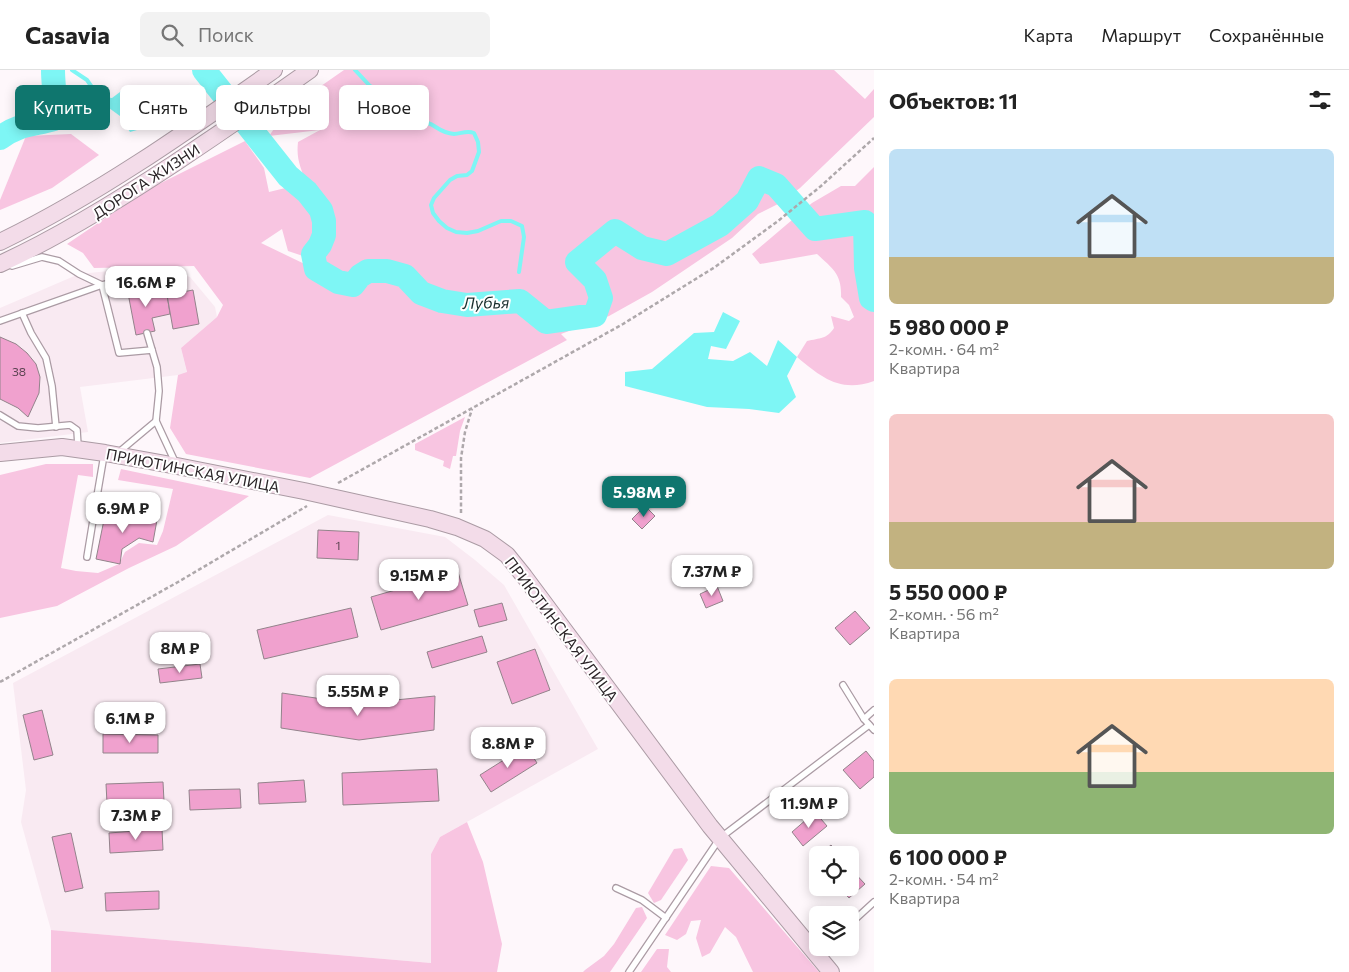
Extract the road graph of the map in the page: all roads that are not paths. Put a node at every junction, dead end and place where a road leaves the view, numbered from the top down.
1 (274, 70) edge
2 (310, 70) edge
3 (0, 242) edge
4 (0, 264) edge
5 (0, 269) edge
6 (102, 285) junction
7 (139, 286) dead end
8 (22, 313) junction
9 (0, 321) edge
10 (147, 333) dead end
11 (152, 350) junction
12 (0, 415) edge
13 (156, 421) junction
14 (56, 427) junction
15 (78, 449) junction
16 (0, 454) edge
17 (110, 454) junction
18 (177, 466) junction
19 (98, 496) junction
20 (153, 508) dead end
21 (87, 557) dead end
22 (843, 685) dead end
23 (874, 710) edge
24 (864, 719) junction
25 (869, 725) junction
26 (874, 730) edge
27 (720, 838) junction
28 (616, 888) dead end
29 (874, 902) edge
30 (859, 916) edge
31 (666, 918) junction
32 (809, 938) edge
33 (823, 956) edge
34 (628, 972) edge
35 (831, 972) edge

1 - 3 street, ДОРОГА ЖИЗНИ
2 - 4 street, ДОРОГА ЖИЗНИ
5 - 6 lane
6 - 7 lane
6 - 8 lane
6 - 11 lane
8 - 9 lane
8 - 14 lane
10 - 11 lane
11 - 13 lane
12 - 14 lane
13 - 17 lane
13 - 18 lane
14 - 15 lane
15 - 16 street, ПРИЮТИНСКАЯ УЛИЦА
15 - 17 street, ПРИЮТИНСКАЯ УЛИЦА
17 - 18 street, ПРИЮТИНСКАЯ УЛИЦА
17 - 19 lane
18 - 27 street, ПРИЮТИНСКАЯ УЛИЦА
19 - 20 lane
19 - 21 lane
22 - 24 lane
23 - 24 lane
24 - 25 lane
25 - 26 lane
25 - 27 lane
27 - 31 lane
27 - 32 street, ПРИЮТИНСКАЯ УЛИЦА
28 - 31 lane
29 - 30 lane
31 - 34 lane
33 - 35 street, ПРИЮТИНСКАЯ УЛИЦА

